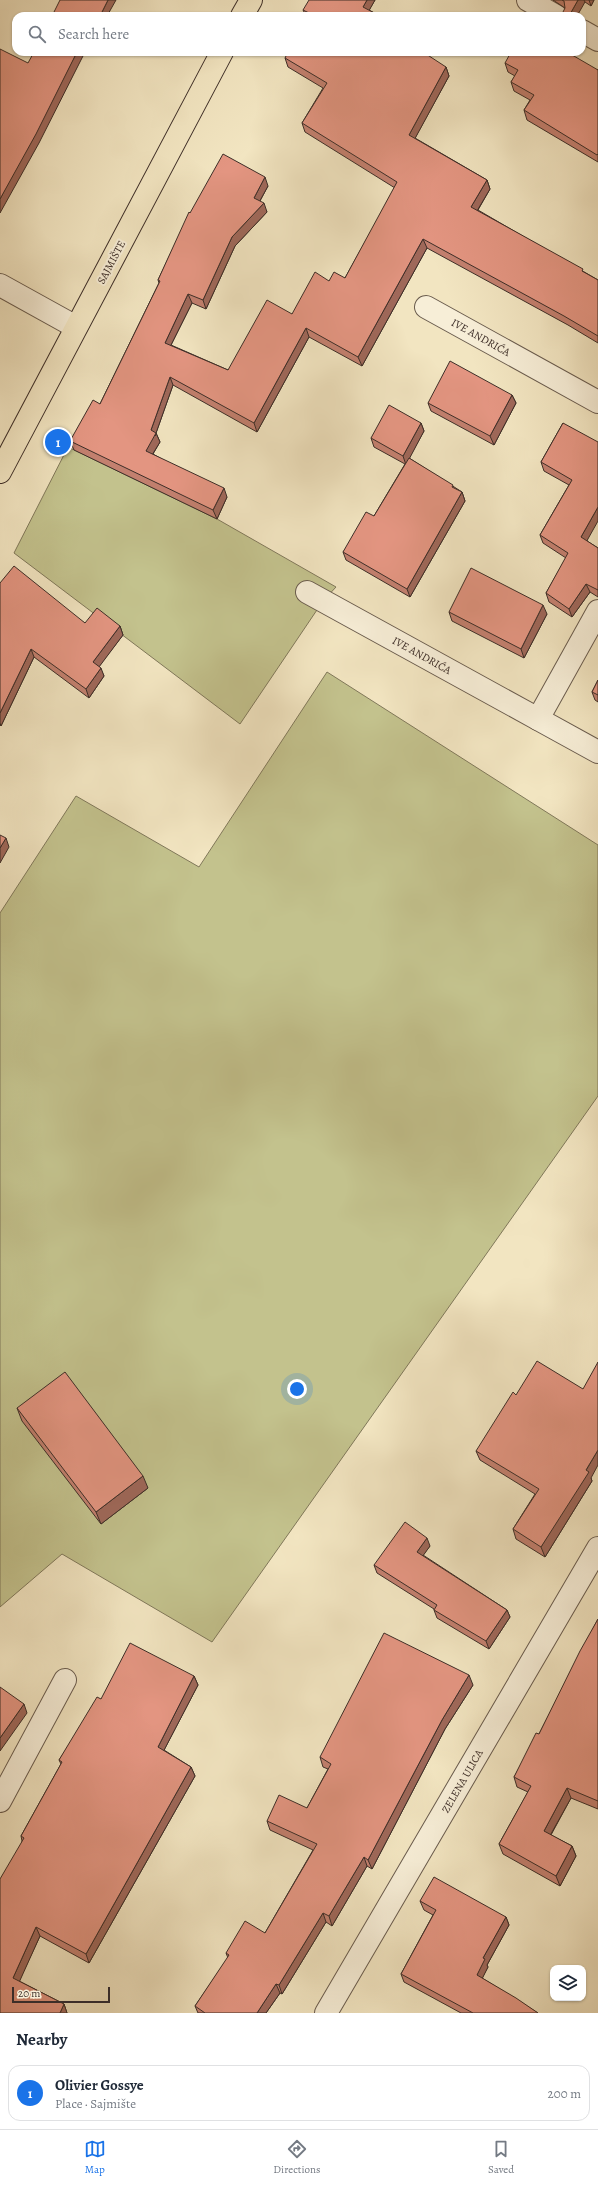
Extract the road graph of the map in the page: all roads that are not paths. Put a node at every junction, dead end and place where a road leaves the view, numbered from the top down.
1 (251, 0) edge
2 (528, 0) edge
3 (244, 12) edge
4 (549, 12) edge
5 (586, 33) edge
6 (598, 40) edge
7 (220, 56) edge
8 (0, 285) edge
9 (426, 307) dead end
10 (76, 327) junction
11 (598, 402) edge
12 (0, 472) edge
13 (307, 592) dead end
14 (598, 611) edge
15 (538, 719) junction
16 (598, 752) edge
17 (598, 1548) edge
18 (65, 1680) dead end
19 (0, 1801) edge
20 (326, 2013) edge

1 - 3 main road
2 - 4 street
5 - 6 street
7 - 10 main road, SAJMIŠTE
8 - 10 street
9 - 11 street, IVE ANDRIĆA
10 - 12 main road, SAJMIŠTE
13 - 15 street, IVE ANDRIĆA
14 - 15 street
15 - 16 street, IVE ANDRIĆA
17 - 20 street, ZELENA ULICA
18 - 19 street

